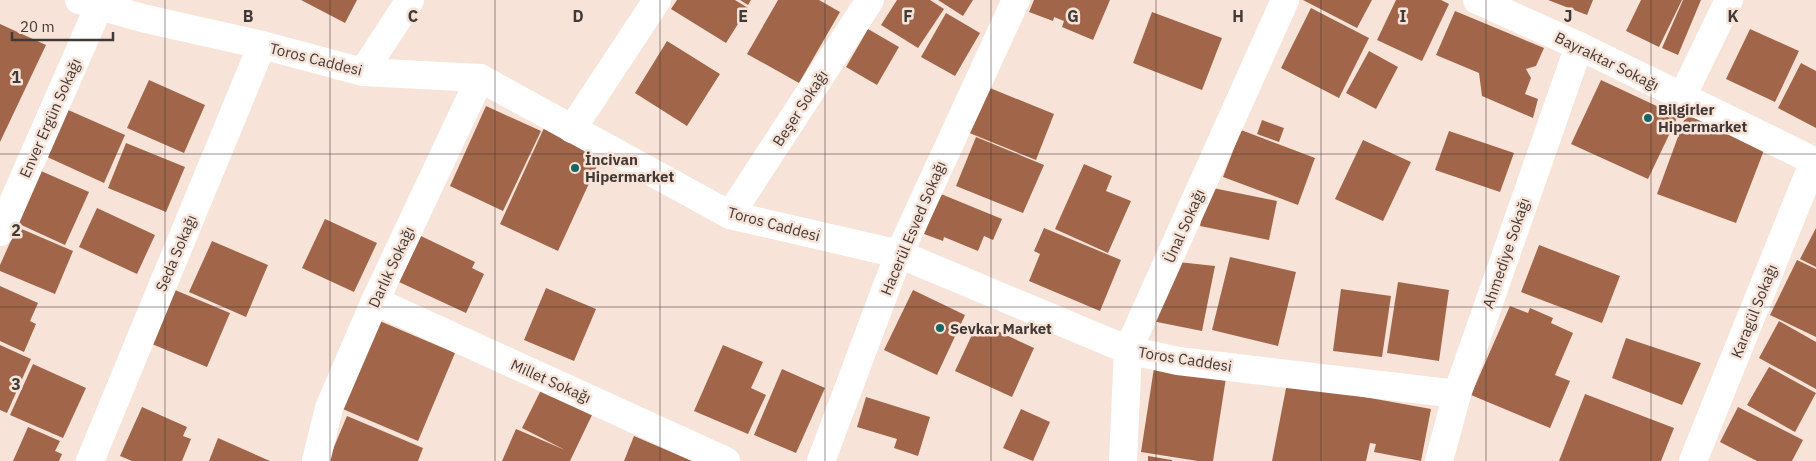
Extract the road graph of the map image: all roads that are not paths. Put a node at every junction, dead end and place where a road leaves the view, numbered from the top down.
1 (410, 0) edge
2 (657, 0) edge
3 (870, 0) edge
4 (1016, 0) edge
5 (1285, 0) edge
6 (1477, 0) edge
7 (1729, 0) edge
8 (89, 2) edge
9 (148, 9) edge
10 (262, 45) junction
11 (1578, 46) junction
12 (363, 72) junction
13 (480, 78) junction
14 (1682, 97) junction
15 (572, 129) junction
16 (1815, 162) edge
17 (730, 215) junction
18 (0, 232) edge
19 (900, 254) junction
20 (375, 301) junction
21 (1128, 350) junction
22 (1457, 394) junction
23 (90, 461) edge
24 (316, 461) edge
25 (726, 461) edge
26 (821, 461) edge
27 (1123, 461) edge
28 (1439, 461) edge
29 (1693, 461) edge

1 - 12 street
2 - 15 street
3 - 17 street, Beşer Sokağı
4 - 19 street, Hacerül Esved Sokağı
5 - 21 street, Ünal Sokağı
6 - 11 street, Bayraktar Sokağı
7 - 14 street
8 - 9 street, Toros Caddesi
8 - 18 street, Enver Ergün Sokağı
9 - 10 street, Toros Caddesi
10 - 12 street, Toros Caddesi
10 - 23 street, Seda Sokağı
11 - 14 street, Bayraktar Sokağı
11 - 22 street, Ahmediye Sokağı
12 - 13 street, Toros Caddesi
13 - 15 street, Toros Caddesi
13 - 20 street, Darlık Sokağı
14 - 16 street, Bayraktar Sokağı
15 - 17 street, Toros Caddesi
16 - 29 street, Karagül Sokağı
17 - 19 street, Toros Caddesi
19 - 21 street, Toros Caddesi
19 - 26 street, Hacerül Esved Sokağı
20 - 24 street, Darlık Sokağı
20 - 25 street, Millet Sokağı
21 - 22 street, Toros Caddesi
21 - 27 street, Ünal Sokağı
22 - 28 street, Ahmediye Sokağı

